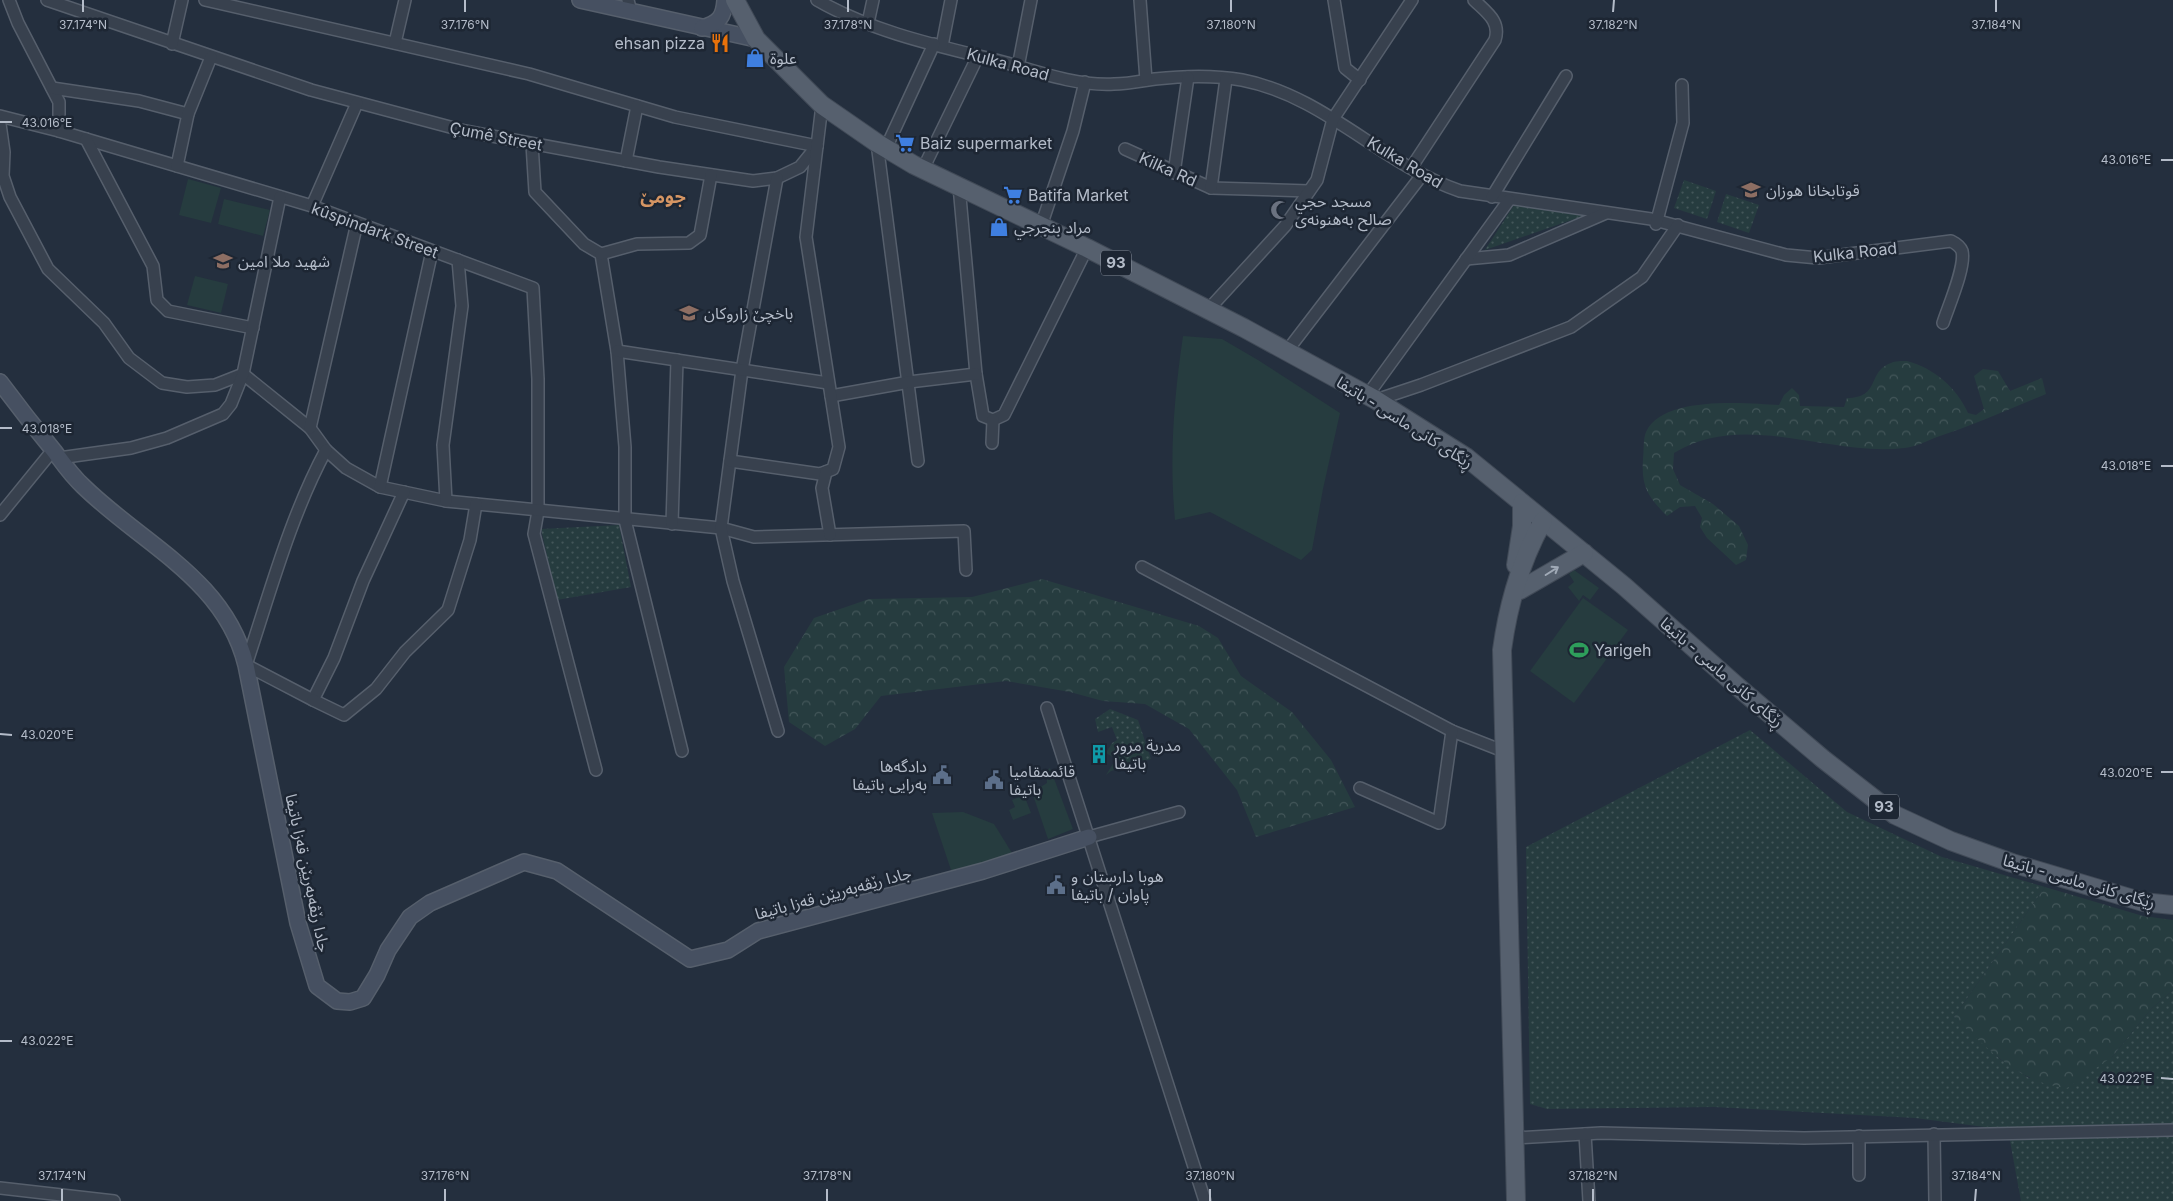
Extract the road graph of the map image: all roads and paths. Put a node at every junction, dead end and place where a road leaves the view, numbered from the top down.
1 (9, 0) edge
2 (47, 0) edge
3 (182, 0) edge
4 (205, 0) edge
5 (405, 0) edge
6 (580, 0) edge
7 (725, 0) edge
8 (735, 0) edge
9 (817, 0) edge
10 (873, 0) edge
11 (951, 0) edge
12 (1031, 0) edge
13 (1140, 0) edge
14 (1334, 0) edge
15 (1412, 0) edge
16 (1474, 0) edge
17 (629, 6) edge
18 (868, 23) junction
19 (702, 28) junction
20 (756, 39) junction
21 (395, 43) junction
22 (172, 44) junction
23 (938, 45) junction
24 (978, 56) junction
25 (211, 57) junction
26 (1018, 67) junction
27 (1566, 76) dead end
28 (1188, 77) junction
29 (1226, 79) junction
30 (1146, 80) junction
31 (1360, 80) junction
32 (1085, 82) junction
33 (1682, 85) dead end
34 (52, 88) junction
35 (358, 102) junction
36 (822, 105) junction
37 (637, 106) junction
38 (188, 114) junction
39 (0, 116) edge
40 (1334, 119) junction
41 (0, 124) edge
42 (59, 130) junction
43 (86, 139) junction
44 (532, 144) junction
45 (817, 146) junction
46 (881, 146) junction
47 (1125, 149) dead end
48 (626, 161) junction
49 (177, 166) junction
50 (1411, 168) junction
51 (923, 169) junction
52 (1174, 173) junction
53 (711, 175) junction
54 (1422, 175) junction
55 (2, 176) edge
56 (777, 178) junction
57 (959, 186) junction
58 (1211, 188) junction
59 (1309, 191) junction
60 (280, 197) junction
61 (1492, 197) junction
62 (1509, 200) junction
63 (312, 206) junction
64 (1606, 212) junction
65 (1656, 222) junction
66 (357, 223) junction
67 (1678, 225) junction
68 (1041, 226) junction
69 (1087, 248) junction
70 (432, 251) junction
71 (601, 254) junction
72 (1466, 259) junction
73 (458, 260) junction
74 (1208, 310) junction
75 (1943, 323) dead end
76 (252, 328) junction
77 (617, 351) junction
78 (1287, 352) junction
79 (677, 360) junction
80 (742, 370) junction
81 (243, 374) junction
82 (976, 374) junction
83 (0, 382) edge
84 (909, 382) junction
85 (828, 383) junction
86 (831, 396) junction
87 (1371, 398) junction
88 (993, 420) junction
89 (310, 428) junction
90 (992, 443) dead end
91 (326, 450) junction
92 (56, 454) junction
93 (730, 461) junction
94 (918, 461) dead end
95 (826, 472) junction
96 (380, 487) junction
97 (404, 492) junction
98 (446, 501) junction
99 (1522, 503) junction
100 (476, 504) junction
101 (538, 511) junction
102 (0, 515) edge
103 (625, 520) junction
104 (672, 524) junction
105 (1548, 525) junction
106 (721, 528) junction
107 (830, 535) junction
108 (1584, 553) junction
109 (1142, 567) dead end
110 (966, 570) dead end
111 (1517, 592) junction
112 (246, 665) junction
113 (313, 700) junction
114 (1047, 708) dead end
115 (1452, 731) junction
116 (778, 732) dead end
117 (682, 751) dead end
118 (1504, 751) junction
119 (596, 770) dead end
120 (1360, 788) dead end
121 (1179, 812) dead end
122 (1089, 837) junction
123 (2173, 905) edge
124 (2173, 1130) edge
125 (1585, 1134) junction
126 (1934, 1134) junction
127 (1859, 1136) junction
128 (1514, 1138) junction
129 (1859, 1175) dead end
130 (0, 1188) edge
131 (114, 1201) edge
132 (1205, 1201) edge
133 (1516, 1201) edge
134 (1589, 1201) edge
135 (1935, 1201) edge

1 - 34 street
2 - 22 street, Çumê Street
3 - 22 street
4 - 21 street
5 - 21 street
6 - 17 street
7 - 19 street
8 - 20 main road, ڕێگای کانی ماسی - باتيفا / 93
9 - 18 street, Kulka Road
10 - 18 street
11 - 23 street
12 - 26 street
13 - 30 street
14 - 31 street
15 - 31 street
16 - 50 street
17 - 19 street
18 - 23 street, Kulka Road
19 - 20 street
20 - 36 main road, ڕێگای کانی ماسی - باتيفا / 93
21 - 37 street
22 - 25 street, Çumê Street
23 - 24 street, Kulka Road
23 - 46 street
24 - 26 street, Kulka Road
24 - 51 street
25 - 35 street, Çumê Street
25 - 38 street
26 - 32 street, Kulka Road
27 - 61 street
28 - 29 street, Kulka Road
28 - 30 street, Kulka Road
28 - 52 street
29 - 40 street, Kulka Road
29 - 58 street
30 - 32 street, Kulka Road
31 - 40 street
32 - 68 street
33 - 65 street
34 - 38 street
34 - 42 street
35 - 44 street, Çumê Street
35 - 63 street
36 - 45 street
36 - 46 main road, ڕێگای کانی ماسی - باتيفا / 93
37 - 45 street
37 - 48 street
38 - 49 street
39 - 42 street, kûspindark Street
40 - 50 street, Kulka Road
40 - 59 street
41 - 55 street
42 - 43 street, kûspindark Street
43 - 49 street, kûspindark Street
43 - 76 street
44 - 48 street, Çumê Street
44 - 71 street
45 - 56 street, Çumê Street
45 - 85 street
46 - 51 main road, ڕێگای کانی ماسی - باتيفا / 93
46 - 84 street
47 - 52 street, Kilka Rd
48 - 53 street, Çumê Street
49 - 60 street, kûspindark Street
50 - 54 street, Kulka Road
51 - 57 main road, ڕێگای کانی ماسی - باتيفا / 93
52 - 58 street, Kilka Rd
53 - 56 street, Çumê Street
53 - 71 street
54 - 61 street, Kulka Road
54 - 78 street
55 - 81 street
56 - 80 street
57 - 68 main road, ڕێگای کانی ماسی - باتيفا / 93
57 - 82 street
58 - 59 street
59 - 74 street
60 - 63 street, kûspindark Street
60 - 76 street
61 - 62 street, Kulka Road
62 - 64 street, Kulka Road
62 - 72 street
63 - 66 street, kûspindark Street
64 - 65 street, Kulka Road
64 - 72 street
65 - 67 street, Kulka Road
66 - 70 street, kûspindark Street
66 - 89 street
67 - 75 street, Kulka Road
67 - 87 street
68 - 69 main road, ڕێگای کانی ماسی - باتيفا / 93
69 - 74 main road, ڕێگای کانی ماسی - باتيفا / 93
69 - 88 street
70 - 73 street, kûspindark Street
70 - 96 street
71 - 77 street
72 - 87 street
73 - 98 street
73 - 101 street, kûspindark Street
74 - 78 main road, ڕێگای کانی ماسی - باتيفا / 93
76 - 81 street
77 - 79 street
77 - 103 street
78 - 87 main road, ڕێگای کانی ماسی - باتيفا / 93
79 - 80 street
79 - 104 street
80 - 85 street
80 - 93 street
81 - 89 street
81 - 92 street
82 - 84 street
82 - 88 street
83 - 92 street
84 - 86 street
84 - 94 street
85 - 86 street
86 - 95 street
87 - 99 main road, ڕێگای کانی ماسی - باتيفا / 93
88 - 90 street
89 - 91 street
91 - 96 street
91 - 112 street
92 - 102 street
92 - 112 street
93 - 95 street
93 - 106 street
95 - 107 street
96 - 97 street
97 - 98 street
97 - 113 street
98 - 100 street
99 - 105 main road, ڕێگای کانی ماسی - باتيفا / 93
99 - 111 main road
100 - 101 street
100 - 113 street
101 - 103 street
101 - 119 street
103 - 104 street
103 - 117 street
104 - 106 street
105 - 108 main road, ڕێگای کانی ماسی - باتيفا / 93
105 - 111 main road
106 - 107 street
106 - 116 street
107 - 110 street
111 -> 108 main road
108 - 123 main road, ڕێگای کانی ماسی - باتيفا / 93
109 - 115 street
111 - 118 main road
112 - 113 street
112 - 122 street, جادا رێڤه‌به‌ريێن قه‌زا باتيفا
114 - 122 street
115 - 118 street
115 - 120 street
118 - 128 main road
121 - 122 street
122 - 132 street
124 - 126 street
125 - 127 street
125 - 128 street
125 - 134 street
126 - 127 street
126 - 135 street
127 - 129 street
128 - 133 main road
130 - 131 street

